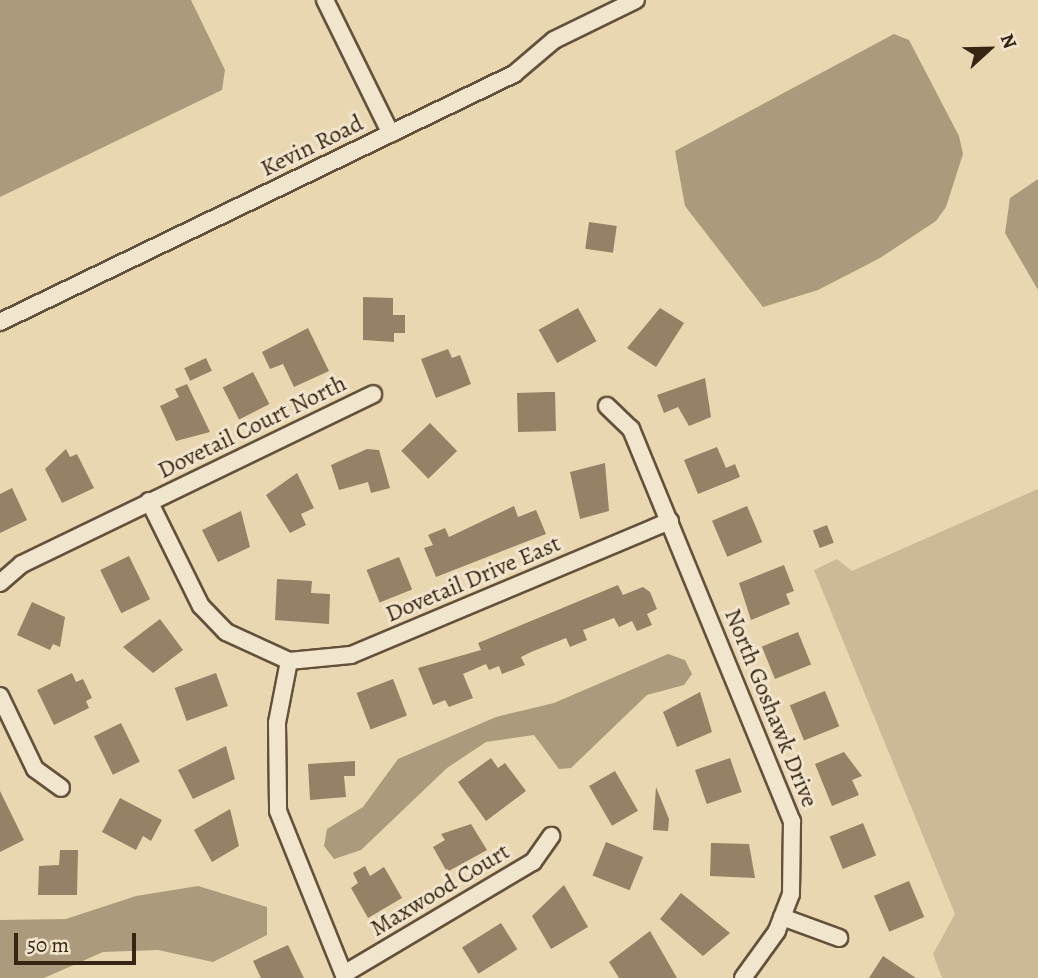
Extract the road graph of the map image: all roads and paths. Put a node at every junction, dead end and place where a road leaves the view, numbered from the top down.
1 (326, 0) edge
2 (636, 0) edge
3 (391, 134) junction
4 (0, 322) edge
5 (373, 394) dead end
6 (607, 406) dead end
7 (149, 501) junction
8 (670, 521) junction
9 (0, 583) edge
10 (289, 661) junction
11 (0, 696) edge
12 (61, 788) dead end
13 (551, 836) dead end
14 (782, 917) junction
15 (839, 939) dead end
16 (344, 976) edge
17 (743, 978) edge

1 - 3 street
2 - 3 street, Kevin Road
3 - 4 street, Kevin Road
5 - 7 street, Dovetail Court North
6 - 8 street, North Goshawk Drive
7 - 9 street, Dovetail Court North
7 - 10 street
8 - 10 street, Dovetail Drive East
8 - 14 street, North Goshawk Drive
10 - 16 street
11 - 12 street
13 - 16 street, Maxwood Court
14 - 15 street
14 - 17 street, North Goshawk Drive

